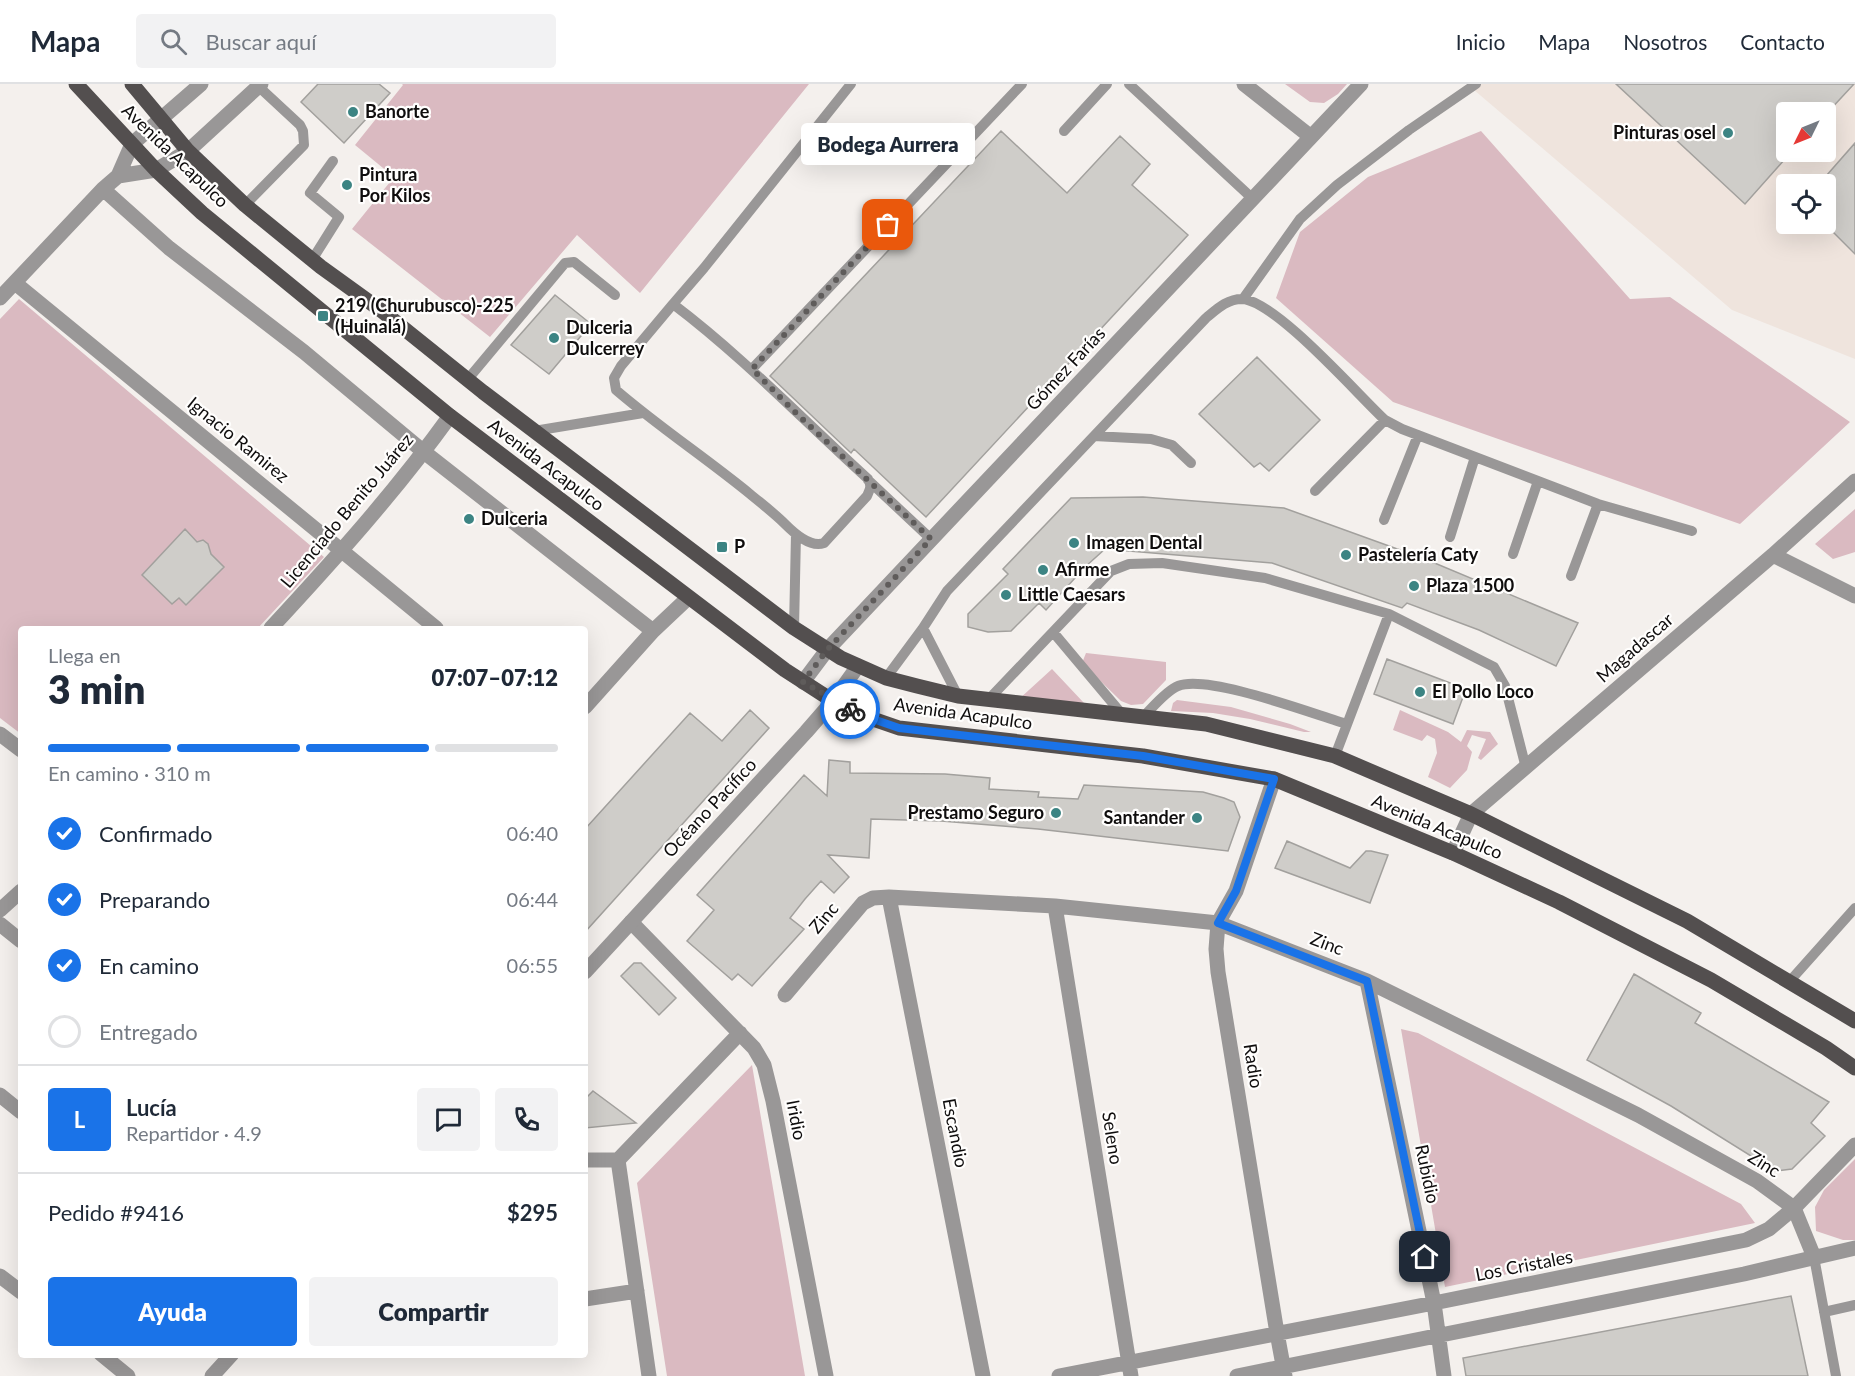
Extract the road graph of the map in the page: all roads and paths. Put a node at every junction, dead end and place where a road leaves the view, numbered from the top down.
1 (76, 84) edge
2 (132, 84) edge
3 (201, 84) edge
4 (851, 84) edge
5 (1022, 84) edge
6 (1107, 84) edge
7 (1129, 84) edge
8 (1244, 84) edge
9 (1360, 84) edge
10 (1476, 84) edge
11 (259, 85) edge
12 (161, 117) junction
13 (1064, 131) dead end
14 (1311, 137) junction
15 (132, 144) junction
16 (188, 151) junction
17 (333, 161) dead end
18 (156, 170) junction
19 (118, 176) junction
20 (103, 189) junction
21 (1253, 199) junction
22 (244, 205) junction
23 (312, 260) junction
24 (15, 283) junction
25 (615, 295) dead end
26 (0, 298) edge
27 (1243, 299) junction
28 (673, 304) junction
29 (752, 369) junction
30 (468, 380) junction
31 (643, 413) junction
32 (450, 416) junction
33 (1385, 420) junction
34 (534, 430) junction
35 (1418, 435) junction
36 (1094, 436) junction
37 (424, 452) junction
38 (1475, 457) junction
39 (1191, 463) dead end
40 (868, 479) junction
41 (1538, 481) junction
42 (1855, 481) edge
43 (1315, 491) dead end
44 (1598, 504) junction
45 (1384, 520) dead end
46 (1692, 531) dead end
47 (796, 534) junction
48 (1450, 537) dead end
49 (931, 539) junction
50 (342, 551) junction
51 (1514, 554) dead end
52 (1773, 555) junction
53 (1571, 576) dead end
54 (1852, 592) edge
55 (688, 598) junction
56 (1389, 614) junction
57 (273, 626) edge
58 (434, 626) edge
59 (794, 628) junction
60 (923, 628) junction
61 (653, 631) junction
62 (1053, 632) junction
63 (827, 650) junction
64 (858, 666) junction
65 (886, 678) junction
66 (803, 682) junction
67 (958, 696) junction
68 (989, 699) junction
69 (833, 700) junction
70 (588, 704) edge
71 (1121, 713) junction
72 (1144, 716) junction
73 (1347, 724) junction
74 (0, 734) edge
75 (18, 748) edge
76 (1335, 756) junction
77 (1526, 768) junction
78 (1274, 779) junction
79 (1471, 814) junction
80 (1454, 853) junction
81 (18, 894) edge
82 (889, 897) junction
83 (1055, 906) junction
84 (1855, 908) edge
85 (0, 910) edge
86 (631, 922) junction
87 (1218, 923) junction
88 (0, 924) edge
89 (18, 939) edge
90 (588, 969) edge
91 (1367, 981) junction
92 (1789, 982) junction
93 (785, 995) dead end
94 (1855, 1022) edge
95 (740, 1033) junction
96 (1855, 1068) edge
97 (0, 1095) edge
98 (18, 1110) edge
99 (1855, 1145) edge
100 (588, 1160) edge
101 (618, 1160) junction
102 (1794, 1208) junction
103 (1855, 1248) edge
104 (1814, 1257) junction
105 (0, 1276) edge
106 (18, 1290) edge
107 (637, 1291) junction
108 (588, 1299) edge
109 (1434, 1304) junction
110 (1855, 1305) edge
111 (1824, 1312) junction
112 (1277, 1334) junction
113 (1438, 1335) junction
114 (106, 1358) edge
115 (228, 1358) edge
116 (1130, 1370) edge
117 (1284, 1372) edge
118 (128, 1376) edge
119 (212, 1376) edge
120 (649, 1376) edge
121 (826, 1376) edge
122 (983, 1376) edge
123 (1059, 1376) edge
124 (1237, 1376) edge
125 (1444, 1376) edge
126 (1836, 1376) edge

1 - 15 main road, Avenida Acapulco
2 - 12 main road, Avenida Acapulco
3 - 12 street
4 - 28 lane
5 - 29 lane
6 - 13 lane
7 - 21 lane
8 - 14 street
9 - 14 street, Gómez Farías
10 - 27 lane
11 - 16 street
11 - 22 lane
12 - 15 street
12 - 16 main road, Avenida Acapulco
14 - 21 street, Gómez Farías
15 - 18 main road, Avenida Acapulco
15 - 19 street
16 - 18 street
16 - 22 main road, Avenida Acapulco
17 - 23 lane
18 - 19 street
18 - 32 main road, Avenida Acapulco
19 - 20 street
20 - 24 street
20 - 37 street
21 - 49 street, Gómez Farías
22 - 23 main road, Avenida Acapulco
23 - 30 main road, Avenida Acapulco
24 - 26 street
24 - 50 street, Ignacio Ramirez
25 - 30 lane
27 - 33 lane
27 - 36 lane
28 - 29 lane
28 - 31 lane
29 - 40 lane
30 - 34 main road, Avenida Acapulco
31 - 34 lane
31 - 47 lane
32 - 37 street, Licenciado Benito Juárez
32 - 55 main road, Avenida Acapulco
33 - 35 lane
33 - 43 lane
34 - 59 main road, Avenida Acapulco
35 - 38 lane
35 - 45 lane
36 - 39 lane
36 - 60 lane
37 - 50 street, Licenciado Benito Juárez
37 - 61 street
38 - 41 lane
38 - 48 lane
40 - 47 lane
40 - 49 lane
41 - 44 lane
41 - 51 lane
42 - 52 street, Magadascar
44 - 46 lane
44 - 53 lane
47 - 59 lane
49 - 63 street, Gómez Farías
50 - 57 street, Licenciado Benito Juárez
50 - 58 street, Ignacio Ramirez
52 - 54 street
52 - 77 street, Magadascar
55 - 61 street
55 - 66 main road, Avenida Acapulco
56 - 62 lane
56 - 73 lane
56 - 77 lane
59 - 63 main road, Avenida Acapulco
60 - 65 lane
60 - 67 lane
61 - 70 street
62 - 68 lane
62 - 71 lane
63 - 64 main road, Avenida Acapulco
63 - 66 street, Gómez Farías
64 - 65 main road, Avenida Acapulco
64 - 69 street, Océano Pacífico
65 - 67 main road, Avenida Acapulco
66 - 69 main road, Avenida Acapulco
67 - 68 main road, Avenida Acapulco
68 - 71 main road, Avenida Acapulco
69 - 78 main road, Avenida Acapulco
69 - 86 street, Océano Pacífico
71 - 72 main road, Avenida Acapulco
72 - 73 lane
72 - 76 main road, Avenida Acapulco
73 - 76 lane
74 - 75 street
76 - 79 main road, Avenida Acapulco
77 - 79 street, Magadascar
78 - 80 main road, Avenida Acapulco
78 - 87 street, Radio
79 - 80 street, Magadascar
79 - 92 main road, Avenida Acapulco
80 - 96 main road, Avenida Acapulco
81 - 85 street
82 - 83 street, Zinc
82 - 93 street, Zinc
82 - 122 street, Escandio
83 - 87 street, Zinc
83 - 116 street, Seleno
84 - 92 lane
86 - 90 street, Océano Pacífico
86 - 95 street, Iridio
87 - 91 street, Zinc
87 - 112 street, Radio
88 - 89 street
91 - 102 street, Zinc
91 - 109 street, Rubidio
92 - 94 main road, Avenida Acapulco
95 - 101 street
95 - 121 street, Iridio
97 - 98 street
99 - 102 street, Los Cristales
100 - 101 street
101 - 107 street
102 - 104 street
102 - 109 street, Los Cristales
103 - 104 street
104 - 111 lane
104 - 113 street
105 - 106 street
107 - 108 street
107 - 120 street
109 - 112 street, Los Cristales
109 - 113 street, Rubidio
110 - 111 lane
111 - 126 lane
112 - 116 street, Los Cristales
112 - 117 street, Radio
113 - 117 street
113 - 125 street, Rubidio
114 - 118 street
115 - 119 street
116 - 123 street, Los Cristales
117 - 124 street

